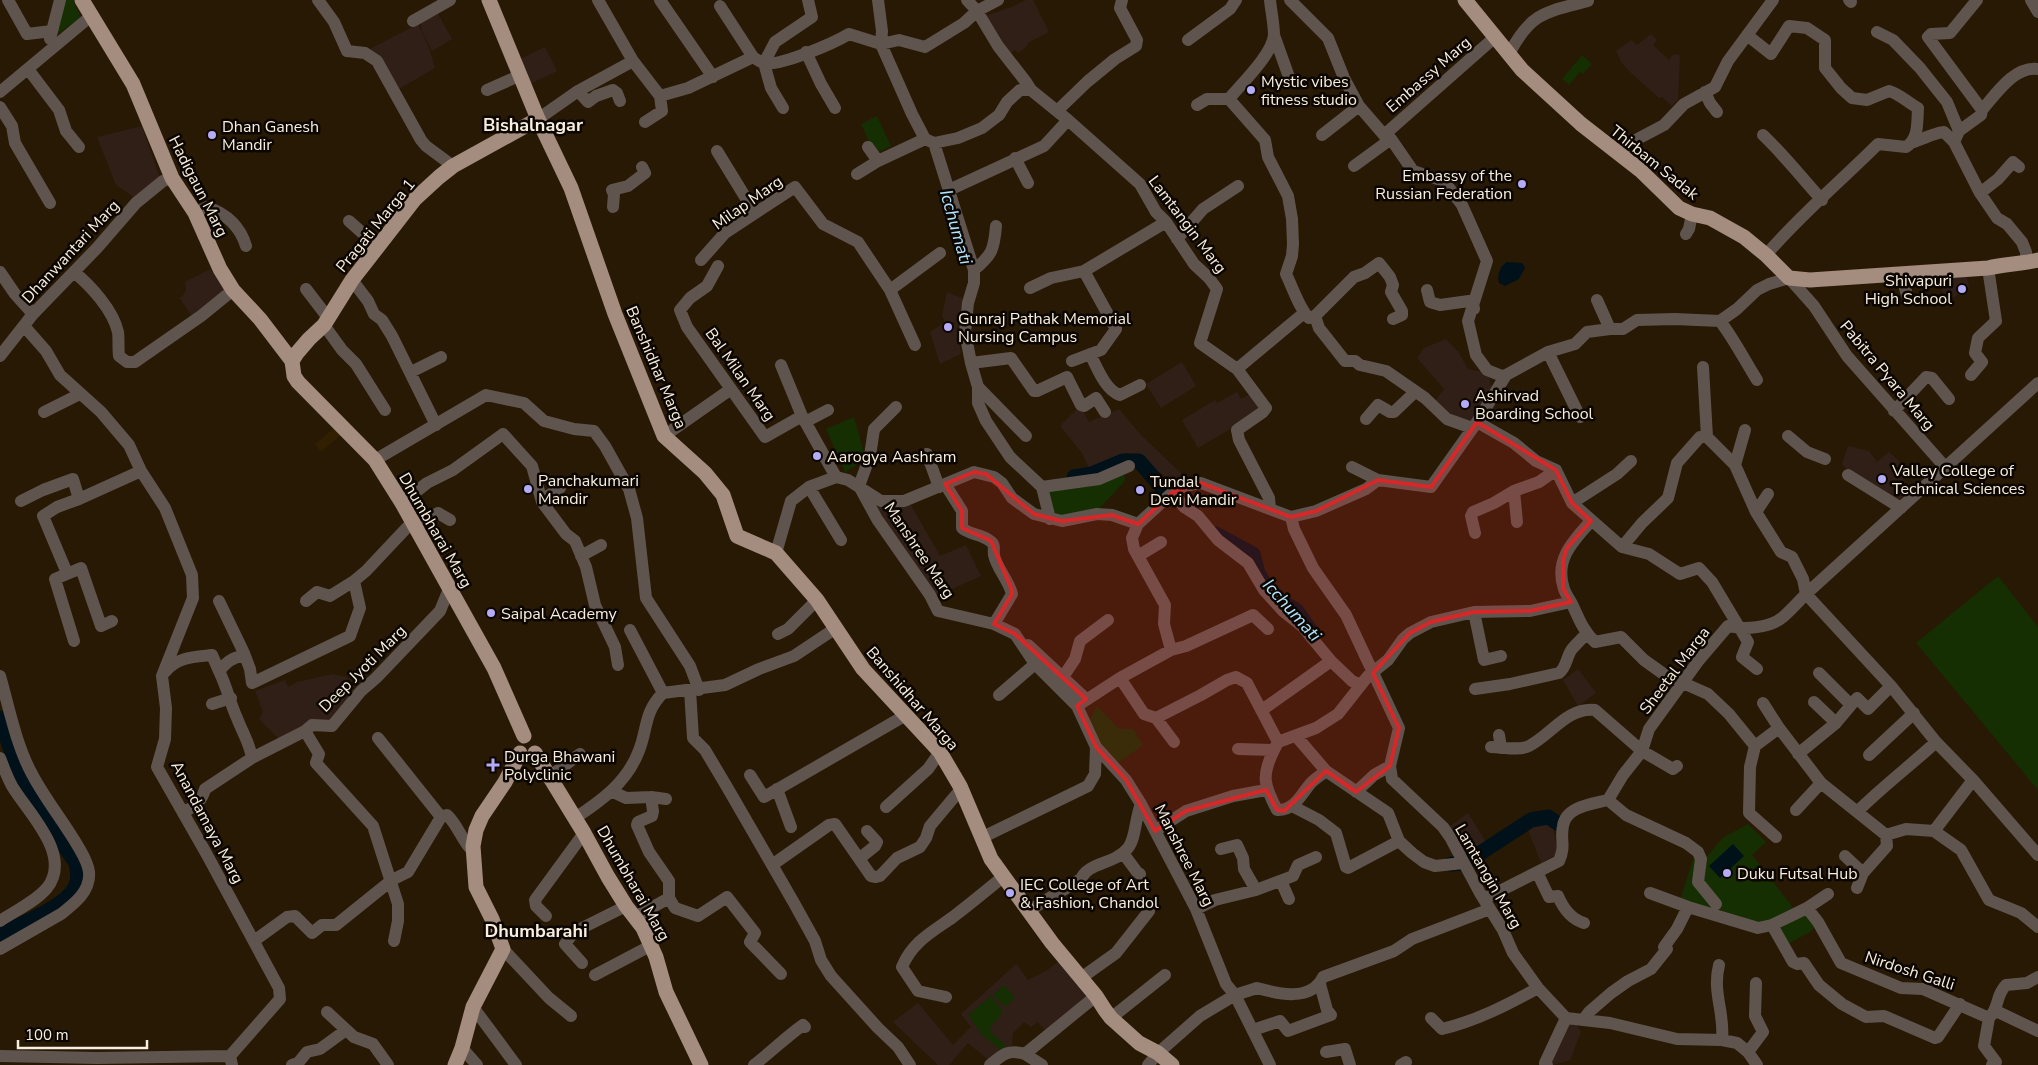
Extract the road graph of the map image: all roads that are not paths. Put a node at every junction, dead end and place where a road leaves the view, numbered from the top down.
1 (8, 0) edge
2 (60, 0) edge
3 (82, 0) edge
4 (318, 0) edge
5 (450, 0) edge
6 (490, 0) edge
7 (598, 0) edge
8 (660, 0) edge
9 (808, 0) edge
10 (878, 0) edge
11 (967, 0) edge
12 (998, 0) edge
13 (1122, 0) edge
14 (1236, 0) edge
15 (1270, 0) edge
16 (1290, 0) edge
17 (1465, 0) edge
18 (1773, 0) edge
19 (1977, 0) edge
20 (2031, 0) edge
21 (1588, 1) edge
22 (720, 6) dead end
23 (978, 11) junction
24 (2038, 12) edge
25 (92, 16) junction
26 (413, 20) dead end
27 (52, 31) junction
28 (1877, 32) dead end
29 (1274, 35) junction
30 (1747, 35) junction
31 (1494, 38) junction
32 (1188, 40) dead end
33 (882, 44) junction
34 (806, 52) junction
35 (46, 53) junction
36 (1509, 54) junction
37 (759, 60) junction
38 (633, 61) junction
39 (28, 69) junction
40 (2038, 69) edge
41 (521, 75) junction
42 (712, 77) junction
43 (1289, 77) dead end
44 (487, 90) dead end
45 (1031, 90) junction
46 (578, 91) junction
47 (0, 92) edge
48 (1705, 92) junction
49 (660, 96) junction
50 (1229, 99) junction
51 (620, 100) dead end
52 (1197, 105) dead end
53 (1359, 106) junction
54 (0, 107) edge
55 (783, 108) dead end
56 (834, 108) dead end
57 (1982, 110) junction
58 (1057, 111) junction
59 (1717, 112) dead end
60 (538, 118) junction
61 (1068, 120) junction
62 (645, 122) dead end
63 (1322, 135) dead end
64 (1763, 135) dead end
65 (1957, 136) junction
66 (1387, 137) junction
67 (929, 141) junction
68 (1911, 143) junction
69 (79, 147) dead end
70 (868, 147) dead end
71 (717, 151) dead end
72 (1619, 154) junction
73 (1015, 158) junction
74 (878, 161) junction
75 (453, 166) junction
76 (1354, 166) dead end
77 (642, 167) dead end
78 (2019, 167) dead end
79 (858, 174) dead end
80 (172, 178) junction
81 (1028, 183) dead end
82 (1238, 186) dead end
83 (949, 190) junction
84 (1980, 193) junction
85 (1822, 200) junction
86 (50, 202) dead end
87 (613, 207) dead end
88 (195, 213) junction
89 (755, 213) junction
90 (1692, 214) junction
91 (349, 221) dead end
92 (1166, 222) junction
93 (996, 226) dead end
94 (1686, 234) dead end
95 (1177, 239) junction
96 (246, 246) dead end
97 (378, 246) junction
98 (940, 253) dead end
99 (1766, 255) junction
100 (701, 260) dead end
101 (2032, 262) edge
102 (718, 266) dead end
103 (1988, 268) junction
104 (974, 270) junction
105 (1084, 271) junction
106 (0, 272) edge
107 (74, 272) junction
108 (1901, 274) junction
109 (1789, 278) junction
110 (352, 280) junction
111 (1030, 288) dead end
112 (306, 289) dead end
113 (233, 290) junction
114 (890, 290) junction
115 (1427, 290) dead end
116 (1906, 295) dead end
117 (1596, 300) dead end
118 (1473, 306) junction
119 (33, 314) junction
120 (1310, 314) junction
121 (1393, 319) dead end
122 (1720, 321) junction
123 (327, 322) junction
124 (24, 326) junction
125 (1610, 329) junction
126 (915, 345) dead end
127 (1548, 352) junction
128 (1090, 354) junction
129 (0, 356) edge
130 (441, 357) dead end
131 (292, 361) junction
132 (1072, 361) dead end
133 (971, 363) junction
134 (781, 365) dead end
135 (1703, 367) dead end
136 (1236, 368) junction
137 (411, 372) junction
138 (1971, 375) dead end
139 (1506, 376) junction
140 (1757, 380) dead end
141 (2038, 383) edge
142 (1140, 384) dead end
143 (731, 388) junction
144 (978, 388) junction
145 (1415, 392) junction
146 (80, 394) junction
147 (1949, 399) dead end
148 (896, 407) dead end
149 (385, 410) dead end
150 (828, 410) dead end
151 (1894, 411) junction
152 (44, 412) dead end
153 (1105, 412) dead end
154 (1580, 417) dead end
155 (1366, 418) dead end
156 (804, 419) junction
157 (436, 425) junction
158 (1475, 425) junction
159 (1745, 430) dead end
160 (664, 436) junction
161 (1026, 436) dead end
162 (1788, 436) dead end
163 (1707, 437) junction
164 (927, 454) dead end
165 (1825, 459) dead end
166 (375, 460) junction
167 (1631, 461) dead end
168 (1735, 465) junction
169 (1130, 466) dead end
170 (1352, 467) dead end
171 (1945, 467) junction
172 (1556, 470) junction
173 (141, 471) junction
174 (1848, 475) dead end
175 (836, 477) junction
176 (1378, 480) junction
177 (859, 486) junction
178 (942, 486) junction
179 (809, 487) junction
180 (1042, 487) junction
181 (560, 488) dead end
182 (1514, 491) junction
183 (1173, 492) junction
184 (1768, 494) dead end
185 (79, 499) junction
186 (542, 500) junction
187 (21, 501) dead end
188 (402, 503) junction
189 (1572, 503) junction
190 (1270, 508) junction
191 (1901, 508) junction
192 (1756, 512) junction
193 (1291, 517) junction
194 (1050, 519) junction
195 (450, 520) dead end
196 (1591, 521) junction
197 (1517, 522) dead end
198 (415, 523) junction
199 (1138, 524) junction
200 (1475, 533) dead end
201 (841, 540) dead end
202 (1161, 542) dead end
203 (602, 545) dead end
204 (1622, 547) junction
205 (776, 553) junction
206 (581, 556) junction
207 (1138, 556) junction
208 (67, 573) junction
209 (354, 581) junction
210 (449, 588) junction
211 (1806, 594) junction
212 (306, 600) dead end
213 (818, 600) junction
214 (219, 601) dead end
215 (1571, 602) junction
216 (1474, 612) junction
217 (1108, 620) dead end
218 (112, 621) dead end
219 (994, 624) junction
220 (836, 628) junction
221 (1738, 628) junction
222 (1268, 629) dead end
223 (630, 630) dead end
224 (778, 634) dead end
225 (1015, 634) junction
226 (1586, 634) junction
227 (74, 641) dead end
228 (1171, 650) junction
229 (244, 653) junction
230 (1501, 656) dead end
231 (1331, 662) junction
232 (1036, 664) junction
233 (618, 665) dead end
234 (1757, 669) dead end
235 (219, 671) junction
236 (1373, 673) junction
237 (1819, 673) dead end
238 (0, 676) edge
239 (162, 676) junction
240 (1063, 677) junction
241 (1120, 678) junction
242 (1682, 683) junction
243 (1361, 685) junction
244 (1891, 686) junction
245 (1475, 689) dead end
246 (694, 690) junction
247 (663, 693) junction
248 (999, 695) dead end
249 (231, 698) junction
250 (1081, 702) junction
251 (1814, 702) dead end
252 (1763, 703) dead end
253 (212, 704) dead end
254 (1851, 705) junction
255 (1262, 710) junction
256 (1914, 713) junction
257 (906, 714) junction
258 (1156, 718) junction
259 (1836, 723) junction
260 (1779, 728) junction
261 (305, 731) junction
262 (1499, 735) dead end
263 (1296, 736) junction
264 (378, 738) dead end
265 (1174, 742) dead end
266 (1936, 742) junction
267 (1276, 746) junction
268 (1755, 746) junction
269 (1096, 747) junction
270 (1238, 749) dead end
271 (940, 752) junction
272 (1642, 752) junction
273 (527, 753) junction
274 (580, 754) dead end
275 (1798, 754) junction
276 (1869, 755) dead end
277 (0, 758) edge
278 (252, 758) junction
279 (1390, 766) junction
280 (1677, 766) dead end
281 (1326, 771) junction
282 (750, 775) dead end
283 (549, 777) junction
284 (1973, 780) junction
285 (1821, 783) junction
286 (961, 789) junction
287 (777, 790) junction
288 (1266, 790) junction
289 (612, 791) junction
290 (1356, 792) junction
291 (651, 797) junction
292 (666, 799) dead end
293 (1608, 800) junction
294 (1141, 804) junction
295 (1292, 806) junction
296 (886, 807) dead end
297 (1796, 810) dead end
298 (1857, 812) junction
299 (183, 813) junction
300 (441, 817) junction
301 (575, 818) junction
302 (791, 827) dead end
303 (1155, 831) junction
304 (1934, 831) junction
305 (867, 832) dead end
306 (584, 833) junction
307 (1886, 835) junction
308 (1776, 837) dead end
309 (981, 838) junction
310 (1399, 841) junction
311 (473, 846) junction
312 (1221, 849) dead end
313 (1123, 853) junction
314 (2038, 855) edge
315 (1845, 856) dead end
316 (1316, 857) dead end
317 (860, 858) junction
318 (1464, 863) junction
319 (772, 865) junction
320 (1537, 872) junction
321 (1863, 872) junction
322 (1140, 874) dead end
323 (1004, 876) junction
324 (392, 880) junction
325 (1281, 881) junction
326 (1857, 888) dead end
327 (1256, 890) junction
328 (1650, 893) dead end
329 (1828, 894) dead end
330 (669, 898) junction
331 (1289, 899) dead end
332 (1486, 904) junction
333 (1716, 904) dead end
334 (1688, 907) junction
335 (1807, 908) junction
336 (1196, 909) junction
337 (1030, 910) junction
338 (1149, 911) dead end
339 (631, 912) junction
340 (546, 916) dead end
341 (0, 921) edge
342 (1584, 923) dead end
343 (1772, 926) junction
344 (2038, 927) edge
345 (254, 941) junction
346 (394, 941) dead end
347 (652, 945) junction
348 (0, 949) edge
349 (503, 949) junction
350 (582, 964) dead end
351 (1719, 965) dead end
352 (781, 974) dead end
353 (595, 975) dead end
354 (1165, 975) dead end
355 (2038, 977) edge
356 (1081, 978) junction
357 (1756, 983) dead end
358 (1320, 984) junction
359 (1538, 988) junction
360 (1235, 995) junction
361 (1096, 996) junction
362 (946, 997) dead end
363 (1960, 1004) junction
364 (473, 1007) junction
365 (327, 1012) dead end
366 (1993, 1014) junction
367 (571, 1016) dead end
368 (1111, 1018) junction
369 (1431, 1018) dead end
370 (1566, 1018) junction
371 (1583, 1020) junction
372 (805, 1026) dead end
373 (346, 1030) junction
374 (1253, 1030) junction
375 (2038, 1031) edge
376 (1722, 1040) junction
377 (462, 1048) junction
378 (1326, 1052) dead end
379 (1748, 1052) junction
380 (1025, 1054) junction
381 (0, 1056) edge
382 (1153, 1059) edge
383 (231, 1060) edge
384 (383, 1064) edge
385 (1545, 1064) edge
386 (1996, 1064) edge
387 (292, 1065) edge
388 (456, 1065) edge
389 (477, 1065) edge
390 (516, 1065) edge
391 (700, 1065) edge
392 (754, 1065) edge
393 (910, 1065) edge
394 (990, 1065) edge
395 (1042, 1065) edge
396 (1172, 1065) edge
397 (1270, 1065) edge
398 (1350, 1065) edge
399 (1756, 1065) edge

1 - 27 street
2 - 27 street
3 - 25 main road, Hadigaun Marg
4 - 75 street
5 - 26 street
6 - 41 main road, Banshidhar Marga
7 - 38 street
8 - 42 street
9 - 37 street
10 - 33 street
11 - 23 street, Lamtangin Marg
12 - 23 street
13 - 58 street
14 - 32 street
15 - 29 street
16 - 53 street, Embassy Marg
17 - 31 main road, Thirbam Sadak
18 - 30 street
19 - 57 street
20 - 24 street
21 - 36 street
22 - 37 street
23 - 33 street
23 - 45 street, Lamtangin Marg
25 - 35 street
25 - 80 main road, Hadigaun Marg
27 - 35 street
28 - 65 street
29 - 43 street
29 - 50 street
30 - 48 street
30 - 68 street
31 - 36 main road, Thirbam Sadak
31 - 66 street, Embassy Marg
33 - 34 street
33 - 67 street
34 - 37 street
34 - 56 street
35 - 39 street
36 - 72 main road, Thirbam Sadak
37 - 42 street
37 - 55 street
38 - 46 street
38 - 49 street
39 - 47 street
39 - 69 street
40 - 57 street
41 - 44 street
41 - 60 main road, Banshidhar Marga
42 - 49 street
45 - 58 street, Lamtangin Marg
45 - 67 street
46 - 51 street
46 - 60 street
48 - 59 street
48 - 72 street
49 - 62 street
50 - 52 street
50 - 120 street
53 - 63 street
53 - 66 street, Embassy Marg
54 - 86 street
57 - 65 street
58 - 61 street, Lamtangin Marg
60 - 75 main road, Pragati Marga 1
60 - 160 main road, Banshidhar Marga
61 - 73 street
61 - 92 street, Lamtangin Marg
64 - 85 street
65 - 68 street
65 - 84 street
66 - 76 street
66 - 118 street, Embassy Marg
67 - 74 street
67 - 83 street
68 - 85 street
70 - 74 street
71 - 89 street
72 - 90 main road, Thirbam Sadak
73 - 81 street
73 - 83 street
74 - 79 street
75 - 97 main road, Pragati Marga 1
77 - 87 street
78 - 84 street
80 - 88 main road, Hadigaun Marg
80 - 107 street, Dhanwantari Marg
82 - 95 street
83 - 104 street
84 - 101 street
85 - 99 street
88 - 96 street
88 - 113 main road, Hadigaun Marg
89 - 100 street, Milap Marg
89 - 114 street, Milap Marg
90 - 94 street
90 - 99 main road, Thirbam Sadak
91 - 97 street
92 - 95 street, Lamtangin Marg
92 - 105 street
93 - 104 street
95 - 136 street, Lamtangin Marg
97 - 110 main road, Pragati Marga 1
98 - 114 street
99 - 109 main road, Thirbam Sadak
101 - 103 main road
102 - 143 street, Bal Milan Marg
103 - 108 main road
103 - 138 street
104 - 133 street
105 - 111 street
105 - 128 street
106 - 119 street
107 - 113 street
107 - 119 street, Dhanwantari Marg
108 - 109 main road
108 - 116 street
109 - 122 street
109 - 151 street, Pabitra Pyara Marg
110 - 123 main road, Pragati Marga 1
110 - 137 street
112 - 123 street
113 - 131 main road, Hadigaun Marg
114 - 126 street, Milap Marg
115 - 118 street
117 - 125 street
118 - 139 street, Embassy Marg
119 - 124 street, Dhanwantari Marg
120 - 121 street
120 - 136 street
120 - 145 street
122 - 125 street
122 - 140 street
123 - 131 main road, Pragati Marga 1
123 - 149 street
124 - 129 street, Dhanwantari Marg
124 - 146 street, Anandamaya Marg
125 - 127 street
127 - 139 street
127 - 154 street
128 - 132 street
128 - 142 street
130 - 137 street
131 - 166 main road, Dhumbharai Marg
133 - 144 street
133 - 153 street
134 - 156 street
135 - 163 street
136 - 190 street
137 - 157 street
139 - 158 street
141 - 171 street, Sheetal Marga
143 - 156 street, Bal Milan Marg
143 - 160 street
144 - 161 street
144 - 180 street
145 - 155 street
145 - 158 street
146 - 152 street
146 - 173 street, Anandamaya Marg
147 - 151 street
148 - 177 street
150 - 156 street
151 - 171 street, Pabitra Pyara Marg
156 - 175 street
157 - 166 street
157 - 246 street
158 - 172 street
158 - 176 street
159 - 168 street
160 - 205 main road, Banshidhar Marga
162 - 165 street
163 - 168 street
163 - 204 street
164 - 178 street
166 - 188 main road, Dhumbharai Marg
167 - 189 street
168 - 192 street
169 - 180 street
170 - 176 street
171 - 191 street, Sheetal Marga
172 - 182 street
172 - 189 street
173 - 185 street
173 - 239 street, Anandamaya Marg
174 - 191 street
175 - 177 street
175 - 179 street
176 - 193 street
177 - 178 street
177 - 219 street, Manshree Marg
178 - 194 street
178 - 219 street
179 - 201 street
179 - 205 street
180 - 194 street
181 - 186 street
182 - 197 street
182 - 200 street
183 - 190 street
183 - 199 street
183 - 231 street
184 - 192 street
185 - 187 street
185 - 208 street
186 - 188 street
186 - 206 street
188 - 198 main road, Dhumbharai Marg
189 - 196 street
190 - 193 street
191 - 211 street, Sheetal Marga
192 - 211 street
193 - 236 street
194 - 199 street
195 - 198 street
196 - 204 street
196 - 215 street
198 - 209 street
198 - 210 main road, Dhumbharai Marg
199 - 207 street
202 - 207 street
203 - 206 street
204 - 221 street
205 - 213 main road, Banshidhar Marga
206 - 233 street
207 - 228 street
208 - 218 street
208 - 227 street
209 - 212 street
209 - 229 street
210 - 261 street, Deep Jyoti Marg
210 - 273 main road, Dhumbharai Marg
211 - 221 street, Sheetal Marga
211 - 244 street
213 - 220 main road, Banshidhar Marga
213 - 224 street
214 - 229 street
215 - 216 street
215 - 226 street
216 - 230 street
216 - 236 street
217 - 240 street
219 - 225 street, Manshree Marg
220 - 246 street
220 - 257 main road, Banshidhar Marga
221 - 234 street
221 - 242 street, Sheetal Marga
222 - 228 street
223 - 247 street
225 - 232 street, Manshree Marg
225 - 240 street
226 - 242 street
226 - 245 street
228 - 241 street
229 - 235 street
231 - 243 street
231 - 255 street
232 - 248 street
232 - 250 street, Manshree Marg
235 - 239 street
235 - 249 street
236 - 243 street
236 - 279 street
237 - 254 street
238 - 348 street
239 - 299 street, Anandamaya Marg
240 - 250 street
241 - 250 street
241 - 258 street
242 - 268 street
242 - 272 street, Sheetal Marga
243 - 263 street
244 - 254 street
244 - 256 street
246 - 247 street
246 - 319 street
247 - 289 street
249 - 253 street
249 - 278 street
250 - 269 street, Manshree Marg
251 - 259 street
252 - 260 street
254 - 259 street
255 - 258 street
255 - 267 street
256 - 266 street
256 - 276 street
257 - 271 main road, Banshidhar Marga
257 - 287 street
258 - 265 street
259 - 275 street
260 - 268 street
260 - 275 street
261 - 278 street, Deep Jyoti Marg
261 - 324 street
262 - 272 street
263 - 267 street
263 - 281 street
264 - 300 street
266 - 284 street
266 - 298 street
267 - 270 street
267 - 288 street
268 - 308 street
269 - 294 street, Manshree Marg
269 - 309 street
271 - 286 main road, Banshidhar Marga
271 - 296 street
272 - 280 street
272 - 293 street, Sheetal Marga
273 - 283 main road, Dhumbharai Marg
273 - 311 main road
274 - 283 street
275 - 285 street
277 - 341 street
278 - 299 street, Deep Jyoti Marg
279 - 290 street
279 - 318 street, Lamtangin Marg
281 - 290 street
281 - 295 street
282 - 287 street
283 - 301 main road, Dhumbharai Marg
284 - 304 street
284 - 314 street
285 - 297 street
285 - 298 street
286 - 309 main road, Banshidhar Marga
286 - 317 street
287 - 302 street
288 - 295 street
288 - 303 street
289 - 291 street
289 - 301 street
290 - 310 street
291 - 292 street
291 - 330 street
293 - 320 street
293 - 333 street
294 - 303 street, Manshree Marg
294 - 313 street
295 - 310 street
298 - 307 street
299 - 345 street, Anandamaya Marg
300 - 311 street
300 - 324 street
301 - 306 main road, Dhumbharai Marg
303 - 336 street, Manshree Marg
304 - 307 street
304 - 344 street
305 - 317 street
306 - 339 main road, Dhumbharai Marg
306 - 340 street
307 - 321 street
309 - 323 main road, Banshidhar Marga
310 - 318 street
311 - 349 main road
312 - 327 street
313 - 322 street
313 - 337 street
315 - 321 street
316 - 325 street
317 - 319 street
318 - 332 street, Lamtangin Marg
319 - 393 street
320 - 332 street
320 - 342 street
321 - 326 street
323 - 337 main road, Banshidhar Marga
323 - 362 street
324 - 345 street
324 - 346 street
325 - 327 street
325 - 331 street
327 - 336 street
328 - 334 street
329 - 335 street
330 - 339 street
330 - 352 street
332 - 358 street
332 - 359 street, Lamtangin Marg
334 - 343 street
334 - 371 street
335 - 343 street
335 - 363 street, Nirdosh Galli
336 - 360 street, Manshree Marg
337 - 356 main road, Banshidhar Marga
338 - 356 street
339 - 347 main road, Dhumbharai Marg
339 - 350 street
343 - 363 street
345 - 383 street, Anandamaya Marg
347 - 353 street
347 - 391 main road, Dhumbharai Marg
349 - 364 main road
349 - 367 street
351 - 376 street
354 - 368 street
355 - 366 street
356 - 361 main road, Banshidhar Marga
357 - 379 street
358 - 360 street
358 - 374 street
359 - 369 street
359 - 370 street, Lamtangin Marg
360 - 374 street, Manshree Marg
360 - 382 street
361 - 368 main road, Banshidhar Marga
361 - 380 street
363 - 366 street, Nirdosh Galli
364 - 377 main road
364 - 390 street
365 - 373 street
366 - 375 street, Nirdosh Galli
366 - 386 street
368 - 382 main road, Banshidhar Marga
370 - 371 street
370 - 385 street
371 - 376 street
372 - 392 street
373 - 384 street
373 - 387 street
374 - 397 street, Manshree Marg
376 - 379 street
377 - 388 main road
377 - 389 street
378 - 398 street
379 - 399 street
380 - 394 street
380 - 395 street
381 - 383 street
382 - 396 main road, Banshidhar Marga

